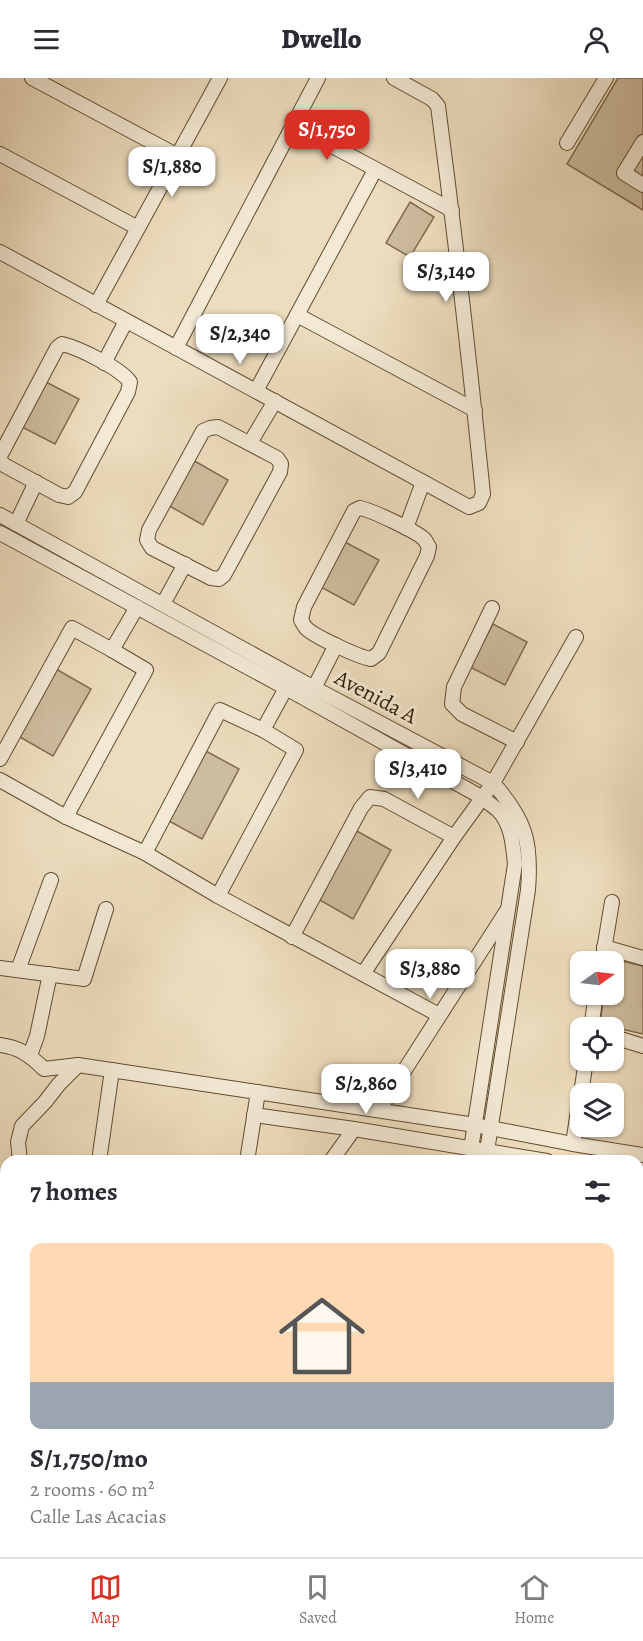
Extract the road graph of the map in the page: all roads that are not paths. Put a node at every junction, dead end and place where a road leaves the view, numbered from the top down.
1 (32, 78) edge
2 (318, 78) edge
3 (394, 78) edge
4 (606, 78) edge
5 (217, 79) edge
6 (293, 125) junction
7 (643, 141) edge
8 (567, 143) dead end
9 (0, 154) edge
10 (178, 156) junction
11 (375, 170) junction
12 (643, 184) edge
13 (452, 210) junction
14 (138, 228) junction
15 (0, 252) edge
16 (96, 305) junction
17 (297, 315) junction
18 (126, 321) junction
19 (176, 348) junction
20 (104, 363) junction
21 (256, 391) junction
22 (275, 401) junction
23 (475, 410) junction
24 (250, 443) junction
25 (0, 458) edge
26 (36, 482) junction
27 (423, 482) junction
28 (0, 515) edge
29 (16, 524) junction
30 (406, 528) junction
31 (0, 533) edge
32 (185, 564) junction
33 (159, 602) junction
34 (492, 608) dead end
35 (143, 610) junction
36 (576, 637) dead end
37 (336, 645) junction
38 (112, 650) junction
39 (286, 688) junction
40 (314, 688) junction
41 (263, 730) junction
42 (517, 742) junction
43 (0, 759) edge
44 (0, 780) edge
45 (493, 783) junction
46 (483, 798) junction
47 (66, 817) junction
48 (454, 837) junction
49 (145, 853) junction
50 (51, 880) dead end
51 (218, 896) junction
52 (612, 902) dead end
53 (508, 908) junction
54 (106, 909) dead end
55 (292, 937) junction
56 (604, 947) junction
57 (603, 951) edge
58 (643, 958) edge
59 (0, 968) edge
60 (18, 970) junction
61 (51, 974) junction
62 (363, 974) junction
63 (439, 1015) junction
64 (624, 1040) edge
65 (0, 1045) edge
66 (643, 1046) edge
67 (30, 1055) junction
68 (78, 1065) junction
69 (112, 1070) junction
70 (258, 1092) junction
71 (379, 1110) junction
72 (254, 1115) junction
73 (475, 1125) junction
74 (354, 1128) junction
75 (491, 1128) junction
76 (574, 1137) edge
77 (573, 1144) junction
78 (471, 1149) junction
79 (487, 1151) junction
80 (19, 1155) edge
81 (100, 1155) edge
82 (248, 1155) edge
83 (335, 1155) edge
84 (511, 1155) edge
85 (643, 1155) edge

1 - 10 street
2 - 6 street
3 - 13 street
4 - 8 street
5 - 10 street
6 - 11 street
6 - 19 street
7 - 12 street
9 - 14 street
10 - 14 street
11 - 13 street
11 - 17 street
13 - 23 street
14 - 16 street
15 - 16 street
16 - 18 street
17 - 21 street
17 - 23 street
18 - 19 street
18 - 20 street
19 - 21 street
20 - 25 street
20 - 26 street
21 - 22 street
22 - 24 street
22 - 27 street
23 - 27 street
24 - 32 street
24 - 32 street
25 - 26 street
26 - 29 street
27 - 30 street
28 - 29 street, Avenida A
29 - 33 street, Avenida A
30 - 37 street
30 - 37 street
31 - 35 street, Avenida A
32 - 33 street
33 - 35 street
33 - 40 street, Avenida A
34 - 42 street
35 - 38 street
35 - 39 street, Avenida A
36 - 42 street
37 - 40 street
38 - 43 street
38 - 47 street
39 - 41 street
39 - 46 street, Avenida A
40 - 45 street, Avenida A
41 - 49 street
41 - 51 street
42 - 45 street
44 - 47 street
45 - 46 street
45 - 75 street, Avenida A
46 - 48 street
46 - 53 street, Avenida A
47 - 49 street
48 - 55 street
48 - 62 street
49 - 51 street
50 - 60 street
51 - 55 street
52 - 56 street
53 - 63 street
53 - 73 street, Avenida A
54 - 61 street
55 - 62 street
56 - 57 street
56 - 58 street
59 - 60 street
60 - 61 street
61 - 67 street
62 - 63 street
63 - 71 street
64 - 66 street
65 - 67 street
67 - 68 street
68 - 69 street
68 - 80 street
69 - 70 street
69 - 81 street
70 - 71 street
70 - 72 street
71 - 73 street
72 - 74 street
72 - 82 street
73 - 75 street
73 - 78 street, Avenida A
74 - 78 street
74 - 83 street
75 - 77 street
75 - 79 street, Avenida A
76 - 77 street
77 - 85 street
78 - 79 street
79 - 84 street

